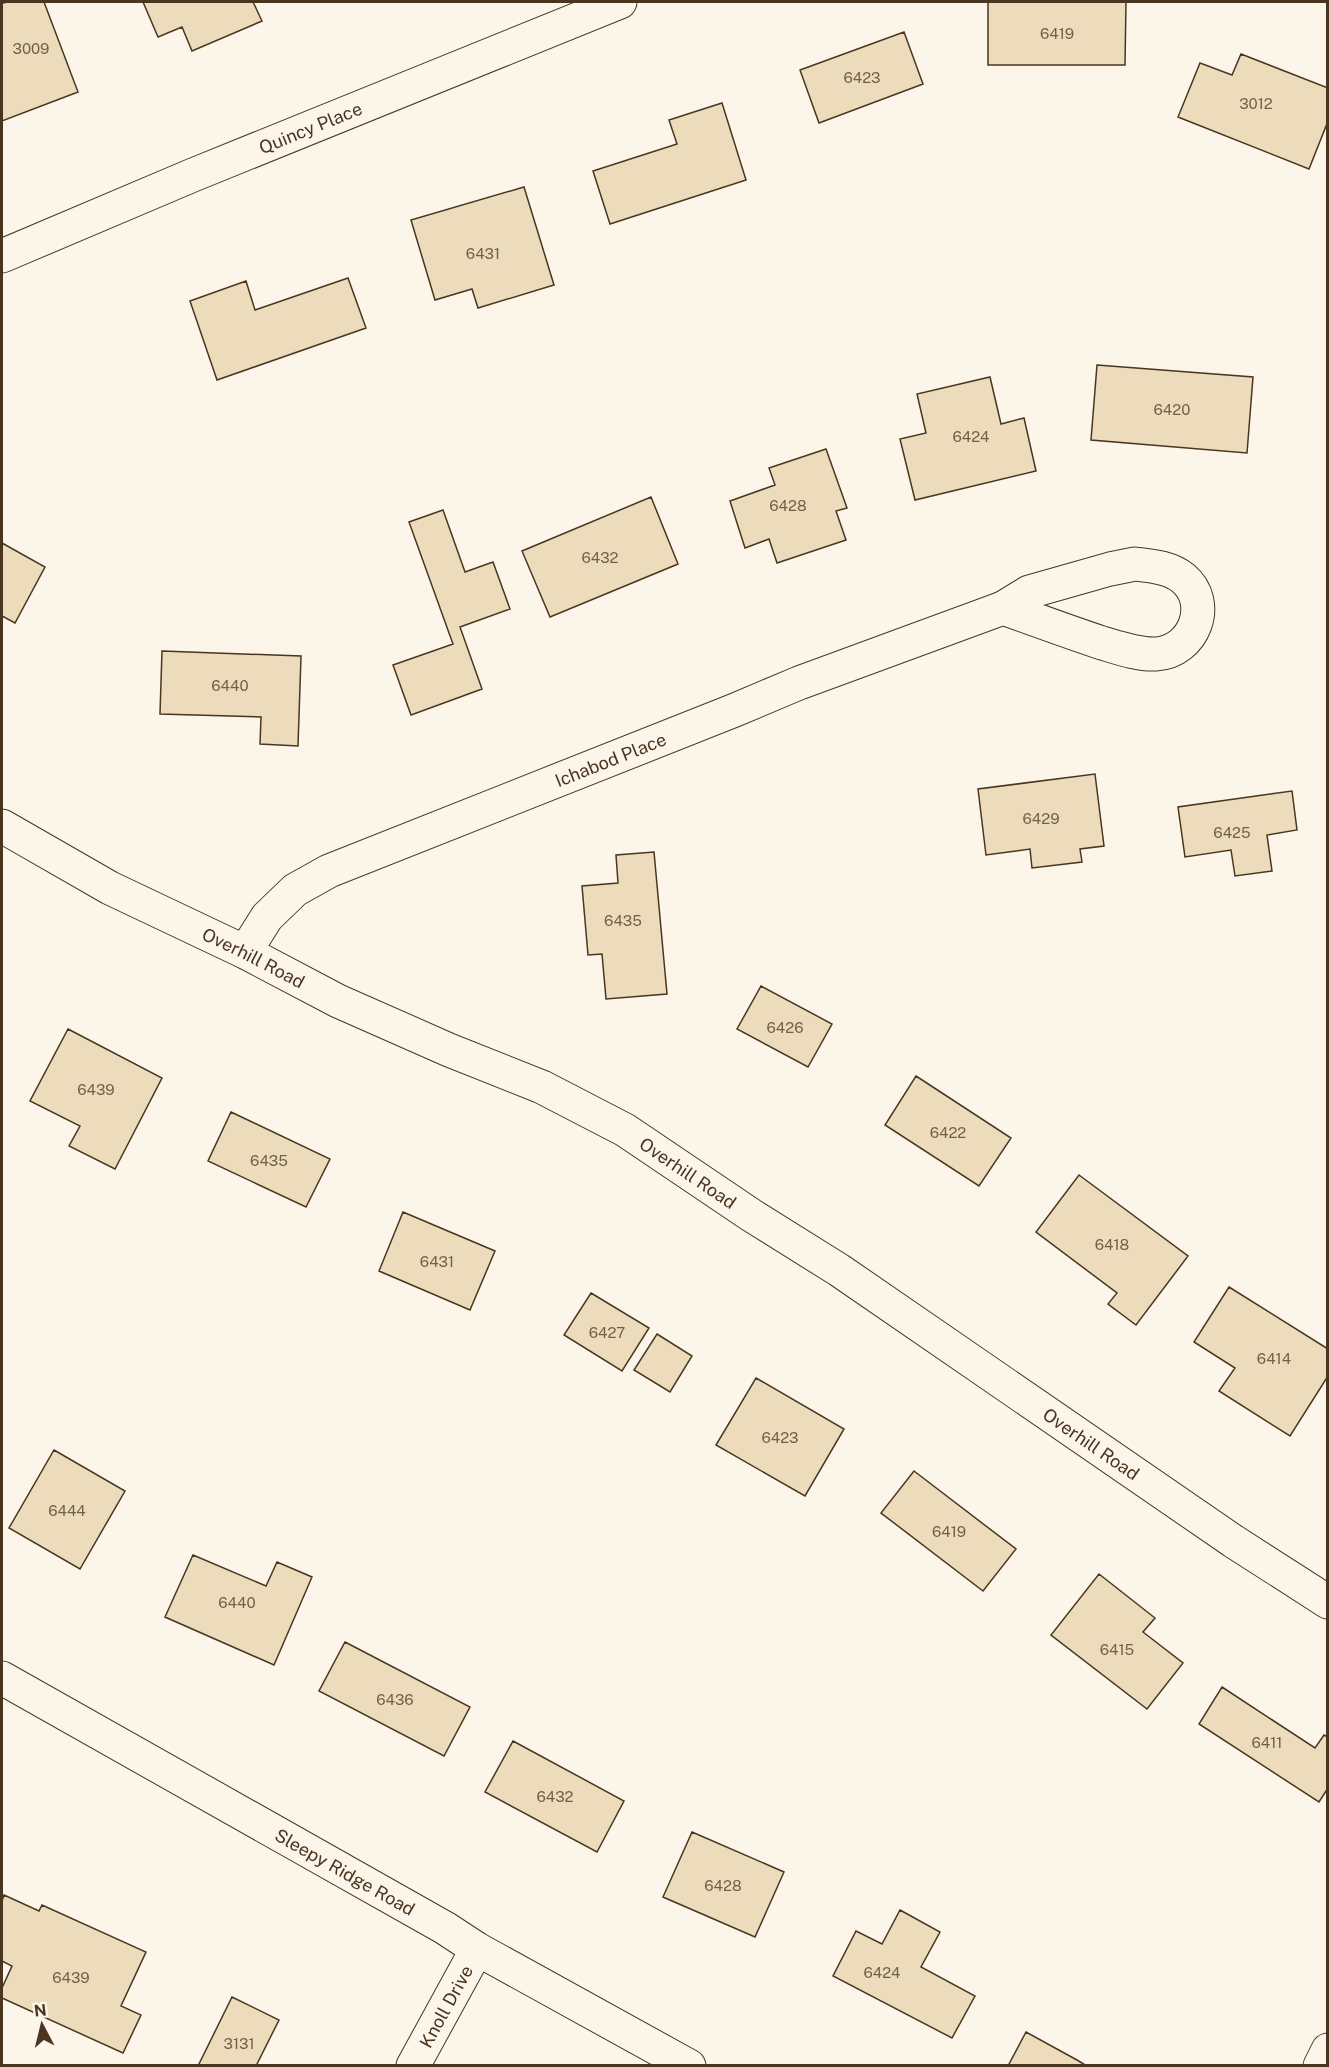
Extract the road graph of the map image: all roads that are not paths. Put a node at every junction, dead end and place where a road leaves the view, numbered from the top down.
1 (620, 2) edge
2 (2, 256) edge
3 (1003, 608) junction
4 (2, 826) edge
5 (245, 952) junction
6 (1328, 1602) edge
7 (2, 1678) edge
8 (477, 1949) junction
9 (1328, 2050) edge
10 (413, 2066) edge
11 (689, 2066) edge
12 (1320, 2066) edge

1 - 2 street, Quincy Place
3 - 3 street, Ichabod Place
3 - 5 street, Ichabod Place
4 - 5 street, Overhill Road
5 - 6 street, Overhill Road
7 - 8 street, Sleepy Ridge Road
8 - 10 street, Knoll Drive
8 - 11 street, Sleepy Ridge Road
9 - 12 street

